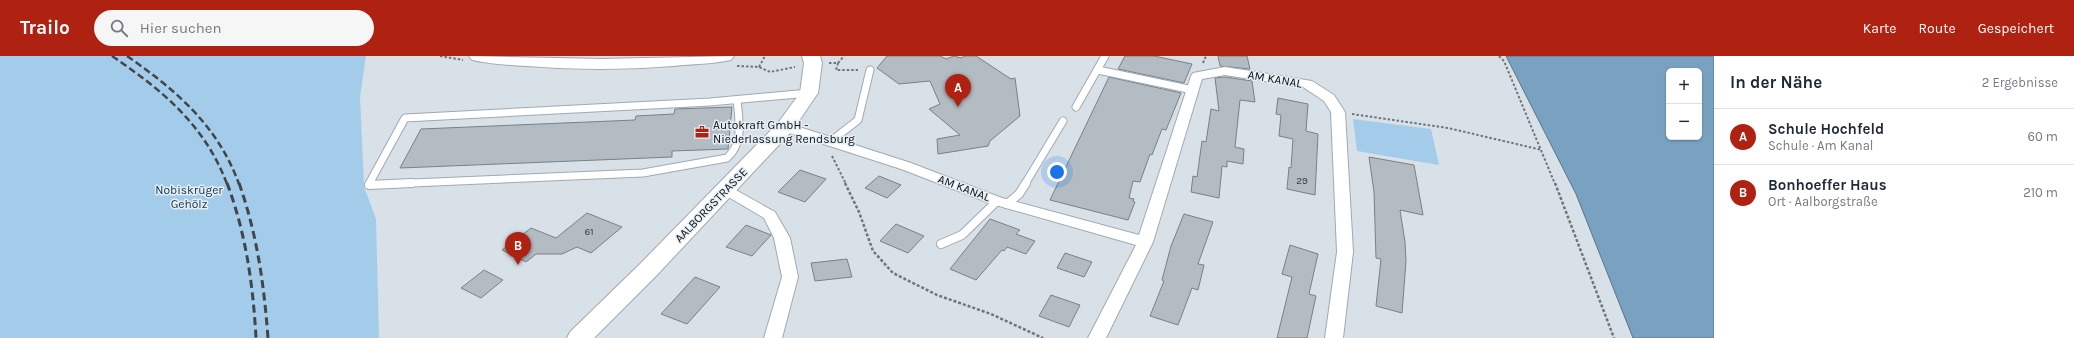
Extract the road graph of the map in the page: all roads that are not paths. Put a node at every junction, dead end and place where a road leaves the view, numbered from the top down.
1 (478, 56) edge
2 (726, 56) edge
3 (811, 56) edge
4 (1105, 56) edge
5 (870, 70) road end
6 (1098, 70) junction
7 (1193, 90) junction
8 (810, 93) junction
9 (737, 100) junction
10 (1076, 107) dead end
11 (1062, 121) dead end
12 (785, 128) junction
13 (831, 141) junction
14 (725, 189) junction
15 (1002, 203) junction
16 (1145, 242) junction
17 (941, 244) dead end
18 (579, 338) edge
19 (774, 338) edge
20 (1097, 338) edge
21 (1334, 338) edge

1 - 2 street
3 - 8 street, AALBORGSTRASSE
4 - 6 lane
5 - 13 lane
6 - 7 lane
6 - 10 lane
7 - 16 street, AM KANAL
7 - 21 street, AM KANAL
8 - 9 lane
8 - 12 street, AALBORGSTRASSE
9 - 9 lane
11 - 15 lane
12 - 13 street, AM KANAL
12 - 14 street, AALBORGSTRASSE
13 - 15 street, AM KANAL
14 - 18 street, AALBORGSTRASSE
14 - 19 street
15 - 16 street, AM KANAL
15 - 17 lane
16 - 20 street, AM KANAL

